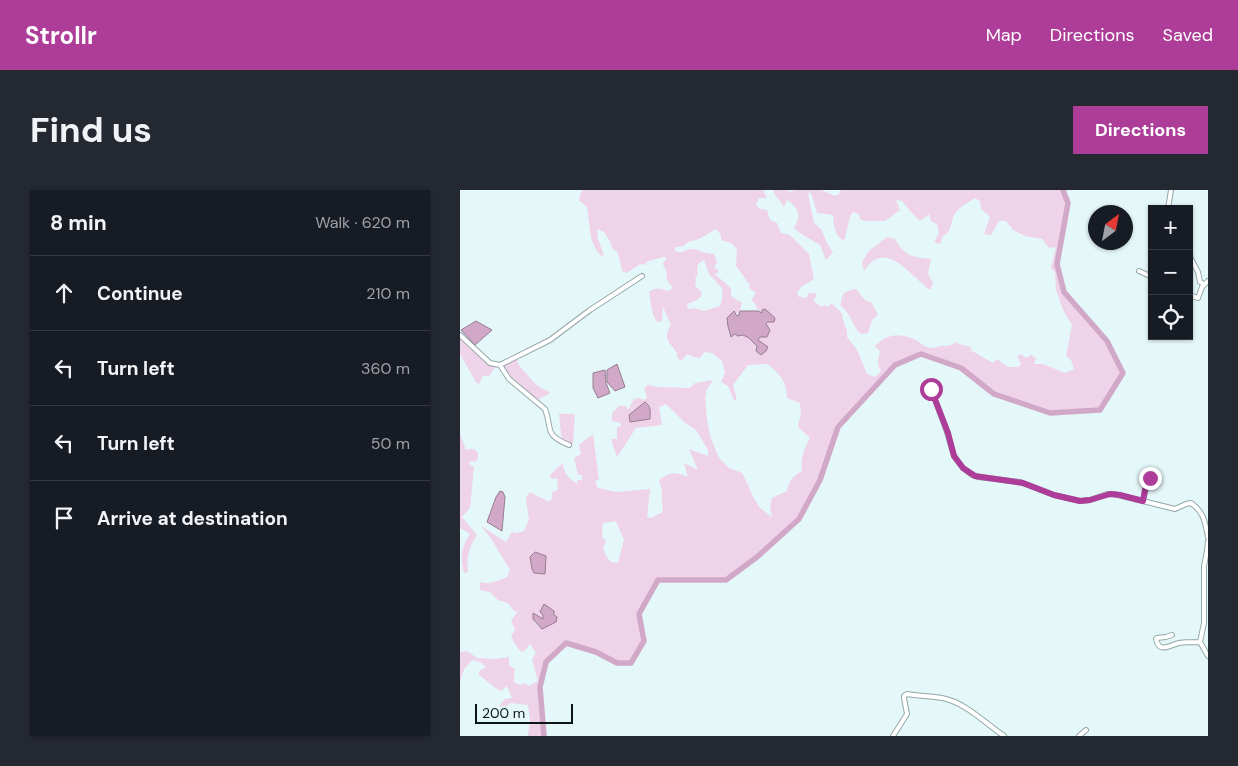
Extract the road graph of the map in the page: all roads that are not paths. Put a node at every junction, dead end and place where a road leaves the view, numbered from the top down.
1 (1171, 190) edge
2 (1169, 205) edge
3 (1193, 263) edge
4 (1139, 271) dead end
5 (1148, 275) edge
6 (642, 276) dead end
7 (1206, 283) edge
8 (1193, 296) edge
9 (460, 335) edge
10 (500, 365) junction
11 (931, 389) dead end
12 (569, 444) dead end
13 (1150, 478) dead end
14 (1143, 501) junction
15 (1207, 524) edge
16 (1208, 537) edge
17 (1208, 541) edge
18 (1207, 556) edge
19 (1172, 635) dead end
20 (1200, 642) junction
21 (1208, 656) edge
22 (1086, 730) dead end
23 (893, 736) edge
24 (1004, 736) edge
25 (1079, 736) edge

1 - 2 street
3 - 7 street
4 - 5 street
6 - 10 street
7 - 8 street
9 - 10 street
10 - 12 street
11 - 14 street
13 - 14 street
14 - 15 street
15 - 16 street
17 - 18 street
18 - 20 street
19 - 20 street
20 - 21 street
22 - 25 street
23 - 24 street

